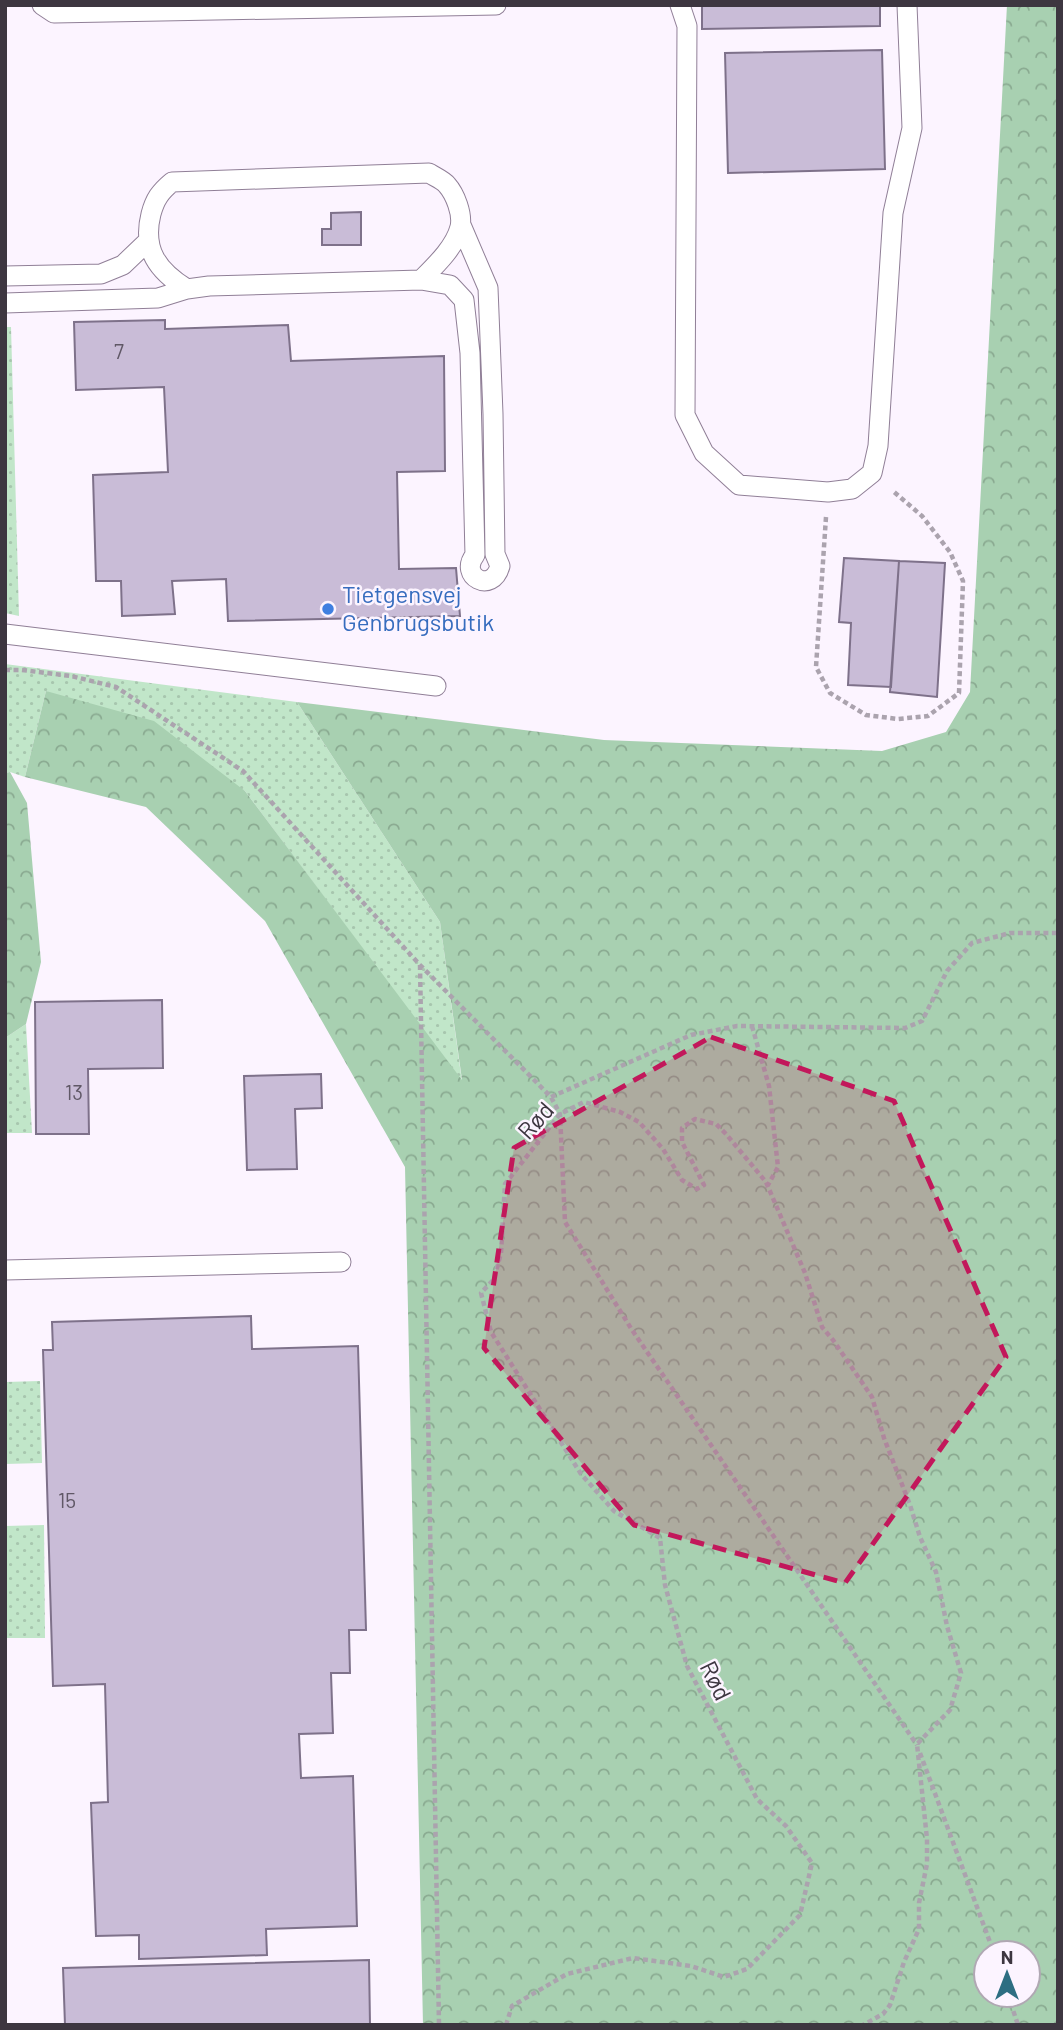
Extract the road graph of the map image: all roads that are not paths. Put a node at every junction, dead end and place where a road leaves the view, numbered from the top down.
1 (42, 5) edge
2 (496, 5) edge
3 (680, 5) edge
4 (907, 5) edge
5 (314, 7) edge
6 (461, 225) junction
7 (148, 241) junction
8 (5, 276) edge
9 (421, 279) junction
10 (187, 289) junction
11 (5, 303) edge
12 (5, 634) edge
13 (436, 686) dead end
14 (341, 1262) dead end
15 (5, 1270) edge

1 - 5 lane
2 - 5 lane
3 - 4 lane
6 - 7 lane
6 - 9 lane
6 - 9 lane
7 - 8 lane
7 - 10 lane
9 - 10 lane
10 - 11 lane
12 - 13 lane
14 - 15 lane

